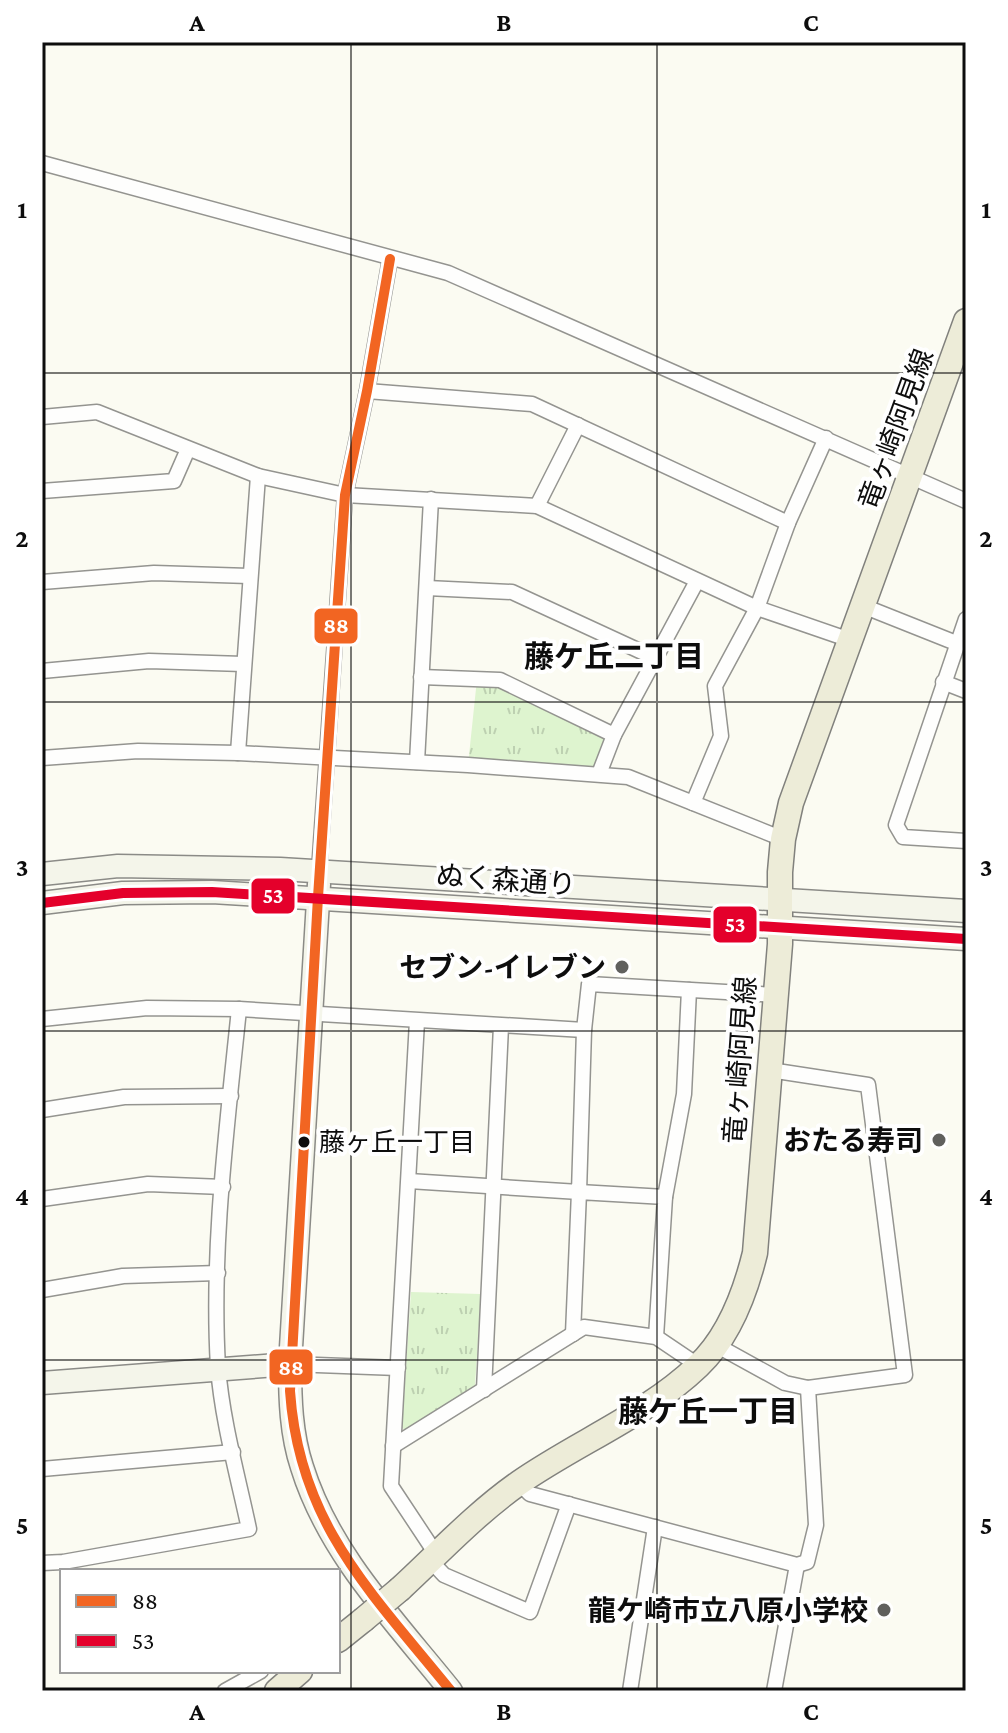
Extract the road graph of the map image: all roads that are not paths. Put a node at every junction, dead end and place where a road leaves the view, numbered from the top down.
1 (42, 163) edge
2 (390, 259) junction
3 (966, 321) edge
4 (367, 391) junction
5 (42, 417) edge
6 (578, 425) junction
7 (826, 438) junction
8 (188, 449) junction
9 (258, 476) junction
10 (911, 477) junction
11 (42, 491) edge
12 (345, 495) junction
13 (431, 499) junction
14 (966, 501) edge
15 (537, 506) junction
16 (788, 523) junction
17 (249, 576) junction
18 (697, 581) junction
19 (42, 582) edge
20 (427, 588) junction
21 (863, 606) junction
22 (757, 608) junction
23 (966, 619) edge
24 (850, 640) junction
25 (956, 643) junction
26 (655, 658) junction
27 (243, 664) junction
28 (42, 671) edge
29 (421, 677) junction
30 (943, 682) junction
31 (966, 691) edge
32 (614, 735) junction
33 (238, 753) junction
34 (42, 758) edge
35 (328, 759) junction
36 (417, 762) junction
37 (599, 774) junction
38 (693, 803) junction
39 (783, 839) junction
40 (966, 841) edge
41 (319, 871) junction
42 (42, 874) edge
43 (318, 897) junction
44 (780, 899) junction
45 (42, 903) edge
46 (966, 911) edge
47 (780, 927) junction
48 (966, 939) edge
49 (689, 990) junction
50 (775, 995) junction
51 (239, 1009) junction
52 (311, 1014) junction
53 (42, 1019) edge
54 (417, 1021) junction
55 (501, 1026) junction
56 (584, 1030) junction
57 (770, 1070) junction
58 (231, 1096) junction
59 (42, 1110) edge
60 (409, 1181) junction
61 (223, 1187) junction
62 (495, 1188) junction
63 (579, 1192) junction
64 (665, 1197) junction
65 (42, 1199) edge
66 (218, 1273) junction
67 (42, 1290) edge
68 (573, 1334) junction
69 (656, 1337) junction
70 (716, 1345) junction
71 (290, 1364) junction
72 (699, 1366) junction
73 (218, 1368) junction
74 (398, 1368) junction
75 (42, 1383) edge
76 (808, 1388) junction
77 (484, 1390) junction
78 (393, 1446) junction
79 (233, 1452) junction
80 (42, 1469) edge
81 (519, 1483) junction
82 (569, 1504) junction
83 (655, 1527) junction
84 (433, 1557) junction
85 (42, 1563) edge
86 (797, 1565) junction
87 (340, 1638) edge
88 (257, 1673) edge
89 (298, 1673) edge
90 (225, 1691) edge
91 (277, 1691) edge
92 (451, 1691) edge
93 (630, 1691) edge
94 (774, 1691) edge

1 - 2 street
2 - 4 street
2 - 7 street
3 - 10 main road, 竜ヶ崎阿見線
4 - 6 street
4 - 12 street
5 - 8 street
6 - 15 street
6 - 16 street
7 - 10 street
7 - 16 street
8 - 9 street
8 - 11 street
9 - 12 street
9 - 17 street
10 - 14 street
10 - 21 main road, 竜ヶ崎阿見線
12 - 13 street
12 - 35 street
13 - 15 street
13 - 20 street
15 - 18 street
16 - 22 street
17 - 19 street
17 - 27 street
18 - 22 street
18 - 26 street
20 - 26 street
20 - 29 street
21 - 24 main road, 竜ヶ崎阿見線
21 - 25 street
22 - 24 street
22 - 38 street
23 - 25 street
24 - 39 main road, 竜ヶ崎阿見線
25 - 30 street
26 - 32 street
27 - 28 street
27 - 33 street
29 - 32 street
29 - 36 street
30 - 31 street
30 - 40 street
32 - 37 street
33 - 34 street
33 - 35 street
35 - 36 street
35 - 41 street
36 - 37 street
37 - 38 street
38 - 39 street
39 - 44 main road, 竜ヶ崎阿見線
41 - 42 main road, ぬく森通り
41 - 43 main road
41 - 44 main road, ぬく森通り
43 - 45 main road, ぬく森通り
43 - 47 main road, ぬく森通り
43 - 52 main road
44 - 46 main road, ぬく森通り
44 - 47 main road, 竜ヶ崎阿見線
47 - 48 main road, ぬく森通り
47 - 50 main road, 竜ヶ崎阿見線
49 - 50 street
49 - 56 street
49 - 64 street
50 - 57 main road, 竜ヶ崎阿見線
51 - 52 street
51 - 53 street
51 - 58 street
52 - 54 street
52 - 71 main road
54 - 55 street
54 - 60 street
55 - 56 street
55 - 62 street
56 - 63 street
57 - 70 main road, 竜ヶ崎阿見線
57 - 76 street
58 - 59 street
58 - 61 street
60 - 62 street
60 - 74 street
61 - 65 street
61 - 66 street
62 - 63 street
62 - 77 street
63 - 64 street
63 - 68 street
64 - 69 street
66 - 67 street
66 - 73 street
68 - 69 street
68 - 77 street
69 - 72 street
70 - 72 main road, 竜ヶ崎阿見線
70 - 76 street
71 - 73 main road
71 - 74 street
71 - 92 main road
72 - 81 main road, 竜ヶ崎阿見線
73 - 75 main road
73 - 79 street
74 - 78 street
76 - 86 street
77 - 78 street
78 - 84 street
79 - 80 street
79 - 85 street
81 - 82 street
81 - 84 main road, 竜ヶ崎阿見線
82 - 83 street
82 - 84 street
83 - 86 street
83 - 93 street
84 - 87 main road, 竜ヶ崎阿見線, bridge
86 - 94 street
88 - 90 street
89 - 91 main road

